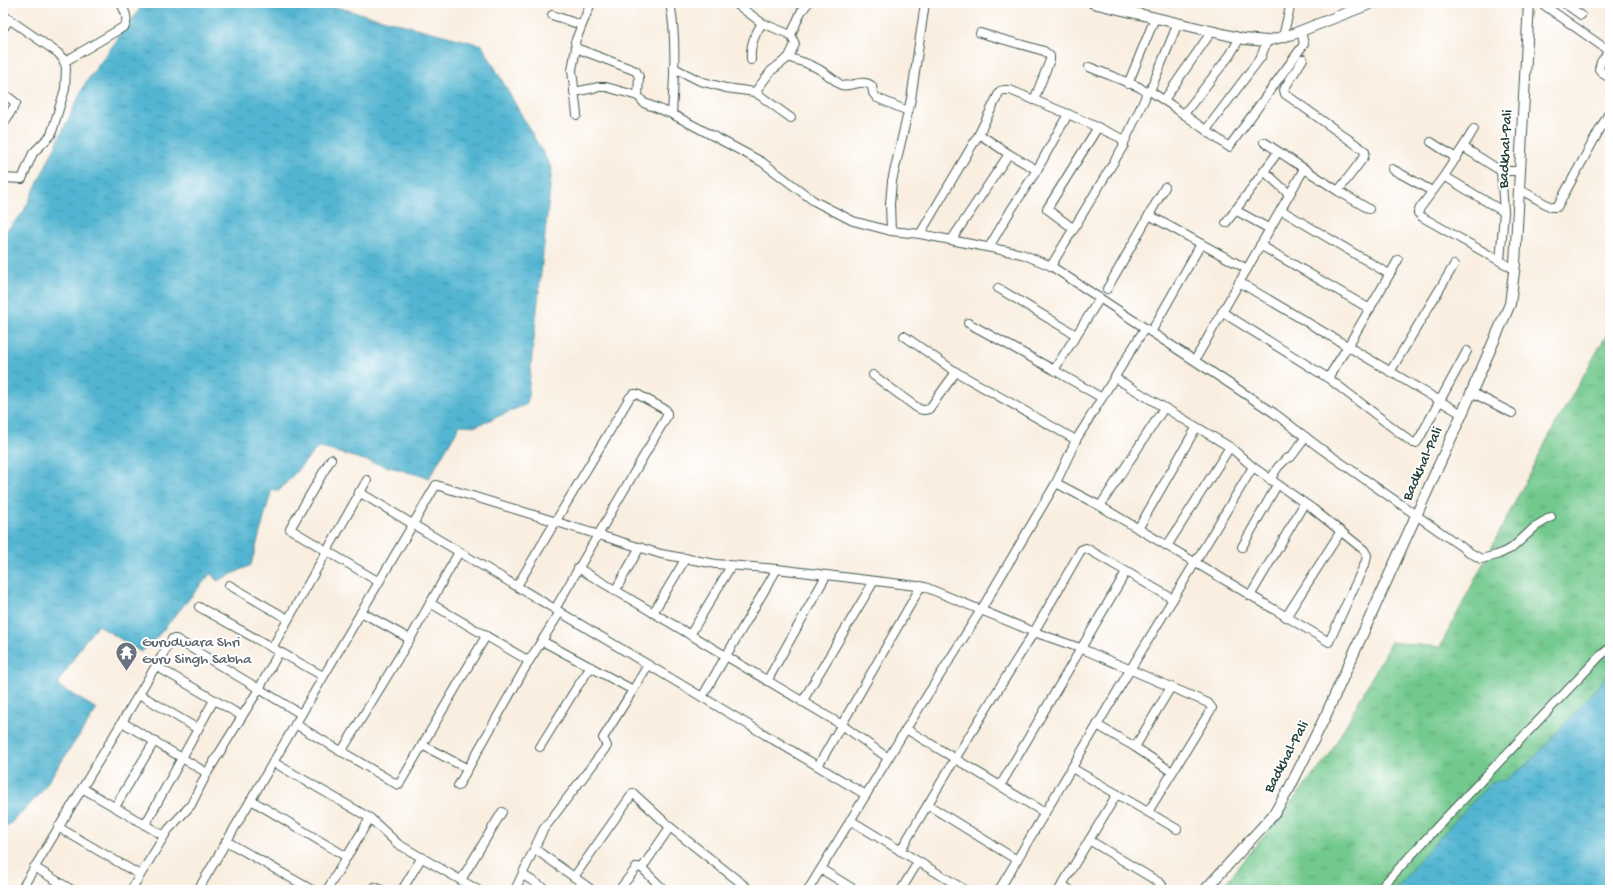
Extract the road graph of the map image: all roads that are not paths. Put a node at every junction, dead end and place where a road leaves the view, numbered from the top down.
1 (121, 3) edge
2 (591, 3) edge
3 (670, 3) edge
4 (808, 3) edge
5 (925, 3) edge
6 (1093, 3) edge
7 (1291, 3) edge
8 (1372, 3) edge
9 (1529, 3) edge
10 (1541, 3) edge
11 (1564, 3) edge
12 (740, 4) edge
13 (552, 15) dead end
14 (1581, 15) dead end
15 (6, 18) edge
16 (1155, 18) junction
17 (762, 23) junction
18 (1178, 23) junction
19 (581, 25) junction
20 (3, 29) edge
21 (1301, 31) junction
22 (1212, 32) junction
23 (980, 34) dead end
24 (791, 35) junction
25 (1283, 37) junction
26 (1240, 38) junction
27 (1267, 40) junction
28 (576, 48) junction
29 (789, 57) junction
30 (1303, 59) dead end
31 (751, 60) dead end
32 (64, 62) junction
33 (1089, 67) dead end
34 (674, 68) junction
35 (1610, 78) edge
36 (1128, 84) junction
37 (574, 92) junction
38 (755, 92) junction
39 (3, 93) edge
40 (638, 96) junction
41 (1034, 100) junction
42 (1164, 100) junction
43 (6, 110) edge
44 (908, 111) junction
45 (1610, 111) edge
46 (672, 114) junction
47 (1068, 114) junction
48 (1184, 114) junction
49 (577, 115) dead end
50 (791, 118) dead end
51 (3, 125) edge
52 (1098, 127) junction
53 (1474, 129) dead end
54 (1206, 130) junction
55 (979, 134) junction
56 (1264, 142) dead end
57 (1431, 142) dead end
58 (1124, 143) junction
59 (1463, 147) junction
60 (1278, 152) junction
61 (1009, 154) junction
62 (1456, 158) junction
63 (1304, 169) junction
64 (1392, 169) dead end
65 (1037, 170) junction
66 (1264, 171) junction
67 (1501, 171) junction
68 (1520, 172) junction
69 (1444, 176) junction
70 (3, 178) edge
71 (1165, 187) dead end
72 (1519, 189) junction
73 (1338, 191) junction
74 (1432, 191) junction
75 (1289, 194) junction
76 (1369, 209) dead end
77 (1235, 210) junction
78 (1281, 210) junction
79 (1504, 212) junction
80 (1149, 214) junction
81 (1226, 223) dead end
82 (1074, 229) junction
83 (1270, 229) junction
84 (891, 231) junction
85 (920, 234) junction
86 (952, 239) junction
87 (1200, 244) junction
88 (1260, 245) junction
89 (989, 247) junction
90 (1398, 260) dead end
91 (1500, 261) junction
92 (1454, 265) dead end
93 (1051, 266) junction
94 (1247, 269) junction
95 (1514, 269) junction
96 (1390, 274) junction
97 (1239, 282) junction
98 (998, 288) dead end
99 (1107, 289) dead end
100 (1100, 298) junction
101 (1370, 309) junction
102 (1222, 312) junction
103 (968, 323) dead end
104 (1148, 330) junction
105 (904, 336) dead end
106 (1076, 336) junction
107 (1348, 346) junction
108 (1467, 350) dead end
109 (1195, 360) junction
110 (1054, 370) junction
111 (956, 372) junction
112 (1390, 372) junction
113 (873, 375) dead end
114 (1115, 378) junction
115 (1328, 378) junction
116 (1471, 392) junction
117 (1102, 398) junction
118 (1439, 400) junction
119 (1164, 408) junction
120 (1512, 413) dead end
121 (1462, 414) junction
122 (1196, 428) junction
123 (1306, 437) junction
124 (1076, 440) junction
125 (1230, 447) junction
126 (331, 459) dead end
127 (1253, 467) junction
128 (367, 480) dead end
129 (1270, 480) junction
130 (1056, 483) junction
131 (1277, 485) junction
132 (360, 492) junction
133 (1304, 504) junction
134 (1100, 506) junction
135 (1417, 514) junction
136 (1551, 517) dead end
137 (556, 522) junction
138 (413, 524) junction
139 (1138, 529) junction
140 (1341, 531) junction
141 (598, 535) junction
142 (1167, 546) junction
143 (1242, 547) dead end
144 (640, 548) junction
145 (326, 551) junction
146 (459, 552) junction
147 (686, 558) junction
148 (1195, 563) junction
149 (731, 566) junction
150 (578, 568) junction
151 (776, 569) junction
152 (1126, 572) junction
153 (826, 576) junction
154 (874, 581) junction
155 (379, 582) junction
156 (229, 585) dead end
157 (517, 586) junction
158 (921, 586) junction
159 (616, 591) junction
160 (1250, 596) junction
161 (1173, 599) junction
162 (430, 603) junction
163 (199, 607) dead end
164 (557, 610) junction
165 (981, 610) junction
166 (361, 612) junction
167 (652, 613) junction
168 (1286, 617) junction
169 (288, 619) junction
170 (1034, 632) junction
171 (690, 635) junction
172 (486, 636) junction
173 (410, 639) junction
174 (542, 641) junction
175 (272, 648) junction
176 (1080, 648) junction
177 (1610, 648) edge
178 (279, 652) junction
179 (726, 657) junction
180 (529, 661) junction
181 (648, 665) junction
182 (156, 666) junction
183 (591, 667) junction
184 (1130, 670) junction
185 (323, 676) junction
186 (767, 681) junction
187 (1171, 687) junction
188 (259, 690) junction
189 (633, 690) junction
190 (139, 694) junction
191 (702, 697) junction
192 (214, 700) junction
193 (802, 702) junction
194 (301, 714) junction
195 (242, 716) junction
196 (122, 722) junction
197 (295, 724) junction
198 (842, 725) junction
199 (1097, 725) junction
200 (198, 729) junction
201 (906, 729) junction
202 (154, 742) junction
203 (422, 746) junction
204 (540, 747) dead end
205 (1135, 747) junction
206 (341, 752) junction
207 (182, 758) junction
208 (888, 758) junction
209 (955, 759) junction
210 (273, 762) junction
211 (818, 766) junction
212 (1072, 768) junction
213 (468, 769) junction
214 (1172, 772) junction
215 (207, 773) junction
216 (458, 786) dead end
217 (1000, 786) junction
218 (82, 788) junction
219 (866, 794) junction
220 (1117, 794) junction
221 (251, 800) junction
222 (928, 805) junction
223 (115, 807) junction
224 (502, 812) dead end
225 (1148, 812) junction
226 (1045, 813) junction
227 (370, 818) junction
228 (850, 820) junction
229 (145, 825) junction
230 (58, 827) junction
231 (670, 827) junction
232 (1177, 829) dead end
233 (164, 836) junction
234 (1089, 840) junction
235 (226, 842) junction
236 (535, 849) junction
237 (900, 851) junction
238 (347, 857) junction
239 (422, 857) junction
240 (1017, 860) junction
241 (918, 862) junction
242 (34, 867) junction
243 (642, 868) junction
244 (821, 869) junction
245 (523, 875) junction
246 (140, 876) junction
247 (574, 877) junction
248 (461, 880) junction
249 (1061, 888) edge
250 (21, 890) edge
251 (72, 890) edge
252 (131, 890) edge
253 (198, 890) edge
254 (312, 890) edge
255 (327, 890) edge
256 (373, 890) edge
257 (381, 890) edge
258 (402, 890) edge
259 (478, 890) edge
260 (515, 890) edge
261 (547, 890) edge
262 (592, 890) edge
263 (619, 890) edge
264 (664, 890) edge
265 (750, 890) edge
266 (808, 890) edge
267 (855, 890) edge
268 (901, 890) edge
269 (965, 890) edge
270 (999, 890) edge
271 (1070, 890) edge
272 (1161, 890) edge
273 (1205, 890) edge
274 (1379, 890) edge

1 - 32 street
2 - 19 street
3 - 34 street
4 - 24 street
5 - 44 street
6 - 16 street
7 - 25 street
8 - 21 street
9 - 68 street, Badkhal-Pali
10 - 35 street
11 - 14 street
12 - 17 street
13 - 19 street
15 - 20 street
15 - 32 street
16 - 18 street
16 - 36 street
17 - 24 street
17 - 31 street
18 - 22 street
18 - 42 street
19 - 28 street
21 - 25 street
21 - 54 street
22 - 26 street
22 - 42 street
23 - 41 street
24 - 29 street
25 - 27 street
26 - 27 street
26 - 48 street
27 - 54 street
28 - 37 street
28 - 40 street
29 - 38 street
29 - 44 street
30 - 73 street
32 - 70 street
33 - 36 street
34 - 38 street
34 - 46 street
36 - 58 street
37 - 40 street
37 - 49 street
38 - 50 street
39 - 43 street
40 - 46 street
41 - 47 street
41 - 55 street
42 - 48 street
43 - 51 street
44 - 84 street
45 - 72 street
46 - 84 street
47 - 52 street
47 - 65 street
48 - 54 street
52 - 58 street
52 - 82 street
53 - 59 street
55 - 61 street
55 - 85 street
56 - 60 street
57 - 62 street
58 - 82 street
59 - 62 street
59 - 67 street
60 - 63 street
60 - 66 street
61 - 65 street
61 - 86 street
62 - 69 street
63 - 73 street
63 - 75 street
64 - 74 street
65 - 89 street
66 - 75 street
66 - 77 street
67 - 68 street
67 - 79 street
68 - 72 street, Badkhal-Pali
69 - 74 street
69 - 79 street
71 - 80 street
72 - 95 street, Badkhal-Pali
73 - 76 street
74 - 91 street
75 - 78 street
77 - 81 street
77 - 83 street
78 - 83 street
78 - 96 street
79 - 91 street
80 - 87 street
80 - 99 street
82 - 93 street
83 - 88 street
84 - 85 street
85 - 86 street
86 - 89 street
87 - 94 street
87 - 104 street
88 - 94 street
88 - 101 street
89 - 93 street
90 - 96 street
91 - 95 street
92 - 112 street
93 - 100 street
94 - 97 street
95 - 116 street, Badkhal-Pali
96 - 101 street
97 - 102 street
97 - 107 street
98 - 106 street
100 - 104 street
100 - 106 street
101 - 107 street
102 - 109 street
102 - 115 street
103 - 110 street
104 - 109 street
104 - 114 street
105 - 111 street
106 - 110 street
107 - 112 street
107 - 115 street
108 - 118 street
109 - 123 street
110 - 117 street
111 - 113 street
111 - 124 street
112 - 118 street
114 - 117 street
114 - 119 street
115 - 118 street
116 - 120 street
116 - 121 street, Badkhal-Pali
117 - 124 street
118 - 121 street
119 - 122 street
119 - 134 street
121 - 135 street, Badkhal-Pali
122 - 125 street
122 - 139 street
123 - 129 street
123 - 135 street
124 - 130 street
125 - 127 street
125 - 142 street
126 - 145 street
127 - 129 street
127 - 148 street
128 - 132 street
129 - 131 street
130 - 134 street
130 - 165 street
131 - 133 street
131 - 143 street
132 - 138 street
132 - 145 street
133 - 140 street
133 - 160 street
134 - 139 street
135 - 136 street
135 - 273 street, Badkhal-Pali
137 - 138 street
137 - 141 street
137 - 141 street
137 - 157 street
138 - 146 street
138 - 155 street
139 - 142 street
140 - 168 street
140 - 168 street
141 - 144 street
141 - 150 street
142 - 148 street
144 - 147 street
144 - 159 street
145 - 155 street
145 - 169 street
146 - 157 street
146 - 162 street
147 - 149 street
147 - 167 street
148 - 160 street
148 - 161 street
149 - 151 street
149 - 171 street
150 - 159 street
150 - 164 street
151 - 153 street
151 - 179 street
152 - 161 street
152 - 170 street
152 - 176 street
153 - 154 street
153 - 186 street
154 - 158 street
154 - 193 street
155 - 166 street
156 - 169 street
157 - 164 street
158 - 165 street
158 - 198 street
159 - 167 street
160 - 168 street
161 - 184 street
162 - 172 street
162 - 173 street
163 - 175 street
164 - 174 street
164 - 181 street
165 - 170 street
165 - 201 street
166 - 173 street
166 - 185 street
167 - 171 street
169 - 175 street
170 - 176 street
170 - 209 street
171 - 179 street
172 - 180 street
172 - 203 street
173 - 206 street
174 - 180 street
174 - 183 street
175 - 178 street
176 - 184 street
176 - 217 street
177 - 274 street
178 - 185 street
178 - 188 street
179 - 186 street
179 - 191 street
180 - 213 street
181 - 189 street
181 - 191 street
182 - 188 street
182 - 190 street
182 - 192 street
183 - 189 street
183 - 204 street
184 - 187 street
184 - 199 street
185 - 194 street
186 - 193 street
187 - 205 street
187 - 214 street
188 - 194 street
188 - 195 street
189 - 236 street
190 - 196 street
190 - 200 street
191 - 211 street
192 - 195 street
192 - 200 street
193 - 198 street
194 - 197 street
195 - 215 street
196 - 202 street
196 - 218 street
197 - 206 street
197 - 210 street
198 - 208 street
198 - 211 street
199 - 205 street
199 - 212 street
200 - 207 street
201 - 208 street
201 - 209 street
202 - 207 street
202 - 223 street
203 - 206 street
203 - 213 street
205 - 214 street
207 - 215 street
207 - 229 street
208 - 219 street
209 - 217 street
209 - 222 street
210 - 221 street
210 - 227 street
211 - 219 street
212 - 220 street
212 - 226 street
213 - 216 street
214 - 225 street
215 - 233 street
217 - 226 street
218 - 223 street
218 - 230 street
219 - 228 street
220 - 225 street
220 - 234 street
221 - 235 street
221 - 238 street
222 - 237 street
222 - 240 street
223 - 229 street
224 - 248 street
225 - 232 street
226 - 240 street
227 - 238 street
227 - 239 street
228 - 237 street
228 - 244 street
229 - 233 street
230 - 242 street
230 - 246 street
231 - 243 street
231 - 247 street
231 - 265 street
233 - 246 street
234 - 249 street
234 - 272 street
235 - 253 street
235 - 254 street
236 - 245 street
236 - 247 street
237 - 241 street
238 - 255 street
239 - 248 street
239 - 258 street
240 - 270 street
241 - 268 street
241 - 269 street
242 - 250 street
242 - 251 street
243 - 263 street
243 - 264 street
244 - 266 street
244 - 267 street
245 - 260 street
245 - 261 street
246 - 252 street
247 - 262 street
248 - 259 street
249 - 271 street
256 - 257 street

